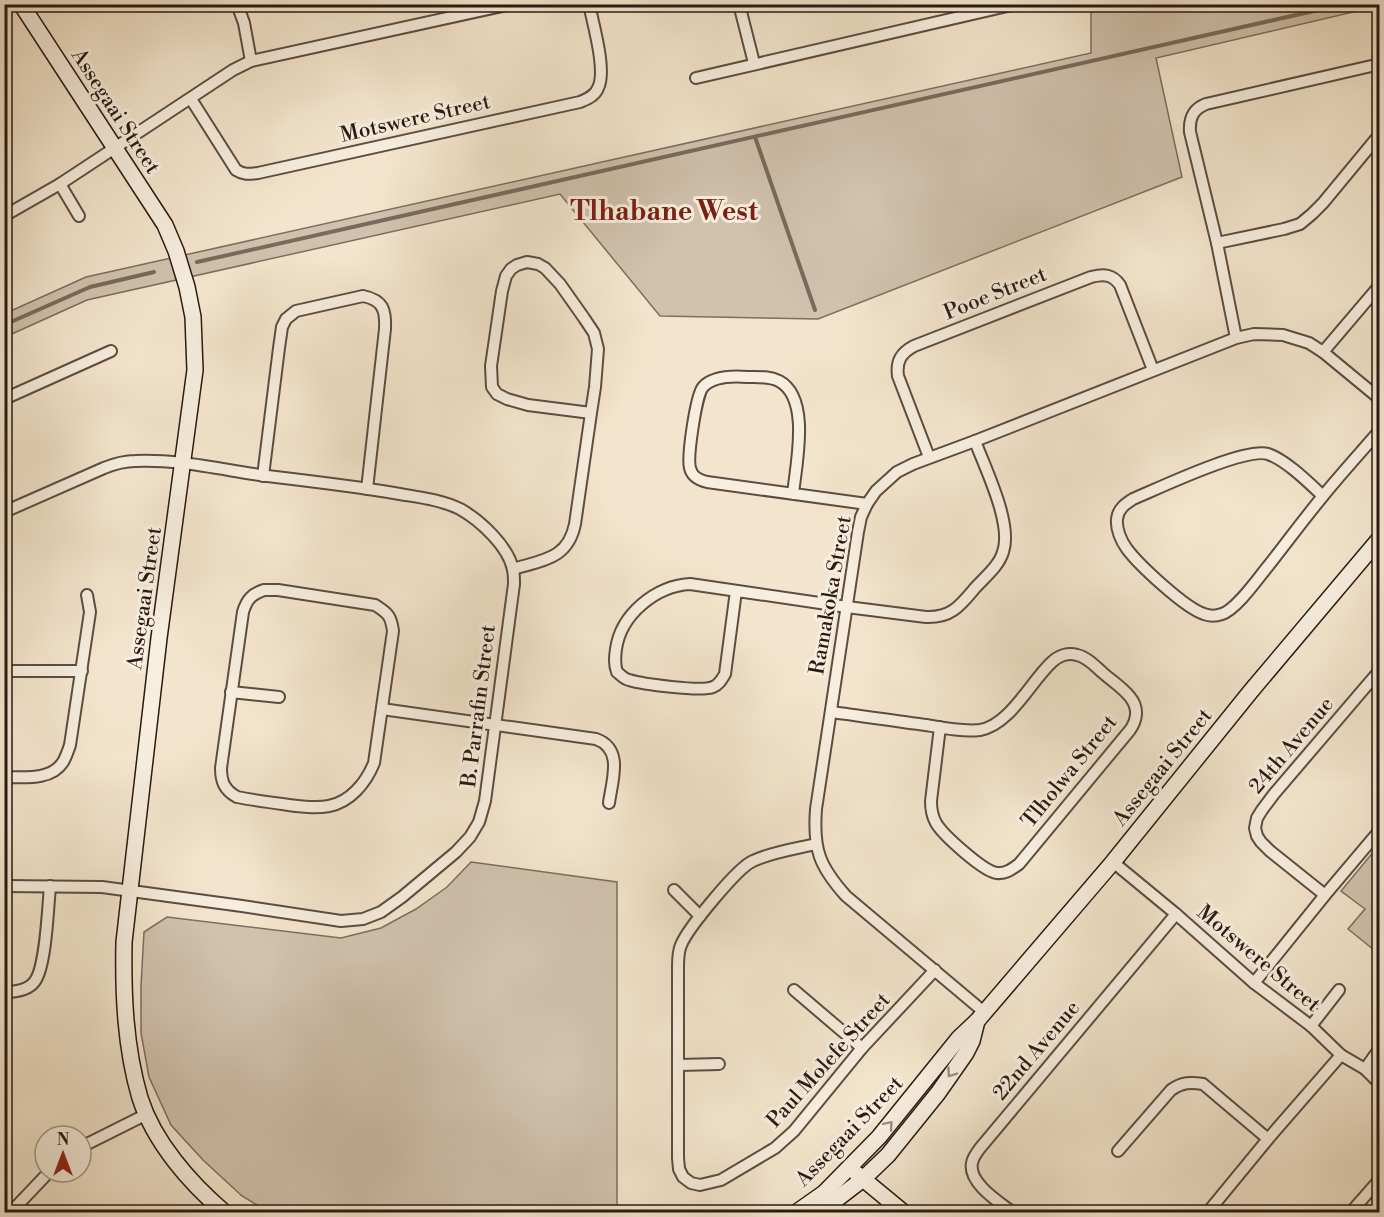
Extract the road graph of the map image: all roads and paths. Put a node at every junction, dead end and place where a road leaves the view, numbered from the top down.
1 (21, 4) edge
2 (237, 4) edge
3 (511, 4) edge
4 (589, 4) edge
5 (739, 4) edge
6 (1016, 4) edge
7 (251, 61) junction
8 (754, 63) junction
9 (1380, 64) edge
10 (696, 78) dead end
11 (191, 99) junction
12 (1380, 134) edge
13 (116, 148) junction
14 (60, 184) junction
15 (4, 216) edge
16 (79, 216) dead end
17 (1217, 243) junction
18 (1380, 285) edge
19 (1236, 338) junction
20 (111, 351) dead end
21 (1323, 351) junction
22 (1153, 370) junction
23 (4, 399) edge
24 (1380, 399) edge
25 (591, 413) junction
26 (1380, 430) edge
27 (975, 441) junction
28 (929, 457) junction
29 (183, 464) junction
30 (263, 476) junction
31 (367, 489) junction
32 (793, 494) junction
33 (1323, 496) junction
34 (867, 504) junction
35 (4, 512) edge
36 (1380, 538) edge
37 (513, 569) junction
38 (735, 591) junction
39 (87, 595) dead end
40 (847, 607) junction
41 (1380, 670) edge
42 (4, 671) edge
43 (82, 671) junction
44 (231, 692) junction
45 (279, 697) dead end
46 (382, 709) junction
47 (831, 711) junction
48 (495, 724) junction
49 (940, 727) junction
50 (4, 777) edge
51 (609, 803) dead end
52 (1380, 830) edge
53 (816, 844) junction
54 (1113, 862) junction
55 (4, 886) edge
56 (50, 886) junction
57 (674, 890) dead end
58 (129, 891) junction
59 (1325, 894) junction
60 (1176, 914) junction
61 (700, 916) junction
62 (935, 970) junction
63 (1254, 983) junction
64 (794, 990) dead end
65 (1339, 990) dead end
66 (4, 992) edge
67 (981, 1017) junction
68 (1311, 1026) junction
69 (862, 1048) junction
70 (1380, 1048) edge
71 (1341, 1055) junction
72 (719, 1064) dead end
73 (679, 1065) junction
74 (1365, 1069) junction
75 (1380, 1084) edge
76 (147, 1114) junction
77 (1268, 1139) junction
78 (93, 1141) edge
79 (1118, 1151) dead end
80 (848, 1167) junction
81 (863, 1179) junction
82 (1380, 1179) edge
83 (39, 1184) edge
84 (4, 1202) edge
85 (13, 1211) edge
86 (224, 1212) edge
87 (797, 1212) edge
88 (816, 1212) edge
89 (903, 1212) edge
90 (1012, 1212) edge
91 (1208, 1212) edge
92 (1351, 1212) edge

1 - 13 street, Assegaai Street
2 - 7 street
3 - 7 street
4 - 11 street, Motswere Street
5 - 8 street
6 - 8 street
7 - 11 street
8 - 10 street
9 - 17 street
11 - 13 street
12 - 17 street
13 - 14 street
13 - 29 street, Assegaai Street
14 - 15 street
14 - 16 street
17 - 19 street
18 - 21 street
19 - 21 street, Ramakoka Street
19 - 22 street, Ramakoka Street
20 - 23 street
21 - 24 street, Ramakoka Street
22 - 27 street, Ramakoka Street
22 - 28 street, Pooe Street
25 - 25 street
25 - 37 street
26 - 33 street
27 - 28 street, Ramakoka Street
27 - 40 street
28 - 34 street, Ramakoka Street
29 - 30 street
29 - 35 street
29 - 58 street, Assegaai Street
30 - 31 street
30 - 31 street
31 - 37 street
32 - 32 street
32 - 34 street
33 - 33 street
34 - 40 street, Ramakoka Street
36 - 54 street, Assegaai Street
37 - 48 street, B. Parrafin Street
38 - 38 street
38 - 40 street
39 - 43 street
40 - 47 street, Ramakoka Street
41 - 59 street, 24th Avenue
42 - 43 street
43 - 50 street
44 - 45 street
44 - 46 street
44 - 46 street
46 - 48 street
47 - 49 street, Tlholwa Street
47 - 53 street, Ramakoka Street
48 - 51 street
48 - 58 street, B. Parrafin Street
49 - 49 street, Tlholwa Street
52 - 59 street
53 - 61 street, Paul Molefe Street
53 - 62 street, Ramakoka Street
54 - 60 street, Motswere Street
54 - 67 street, Assegaai Street
55 - 56 street, B. Parrafin Street
56 - 58 street, B. Parrafin Street
56 - 66 street
57 - 61 street
58 - 76 street, Assegaai Street
59 - 63 street
60 - 63 street, Motswere Street
60 - 90 street, 22nd Avenue
61 - 73 street, Paul Molefe Street
62 - 67 street, Ramakoka Street
62 - 69 street, Paul Molefe Street
63 - 68 street, Motswere Street
64 - 69 street
65 - 68 street
80 -> 67 street, Assegaai Street
67 -> 81 street, Assegaai Street
68 - 71 street, Motswere Street
69 - 73 street, Paul Molefe Street
70 - 74 street
71 - 74 street, Motswere Street
71 - 77 street
72 - 73 street
74 - 75 street, Motswere Street
76 - 78 street
76 - 86 street, Assegaai Street
77 - 79 street
77 - 91 street
80 - 81 street
80 - 87 street, Assegaai Street
81 - 88 street, Assegaai Street
81 - 89 street
82 - 92 street
83 - 85 street
84 - 85 street

